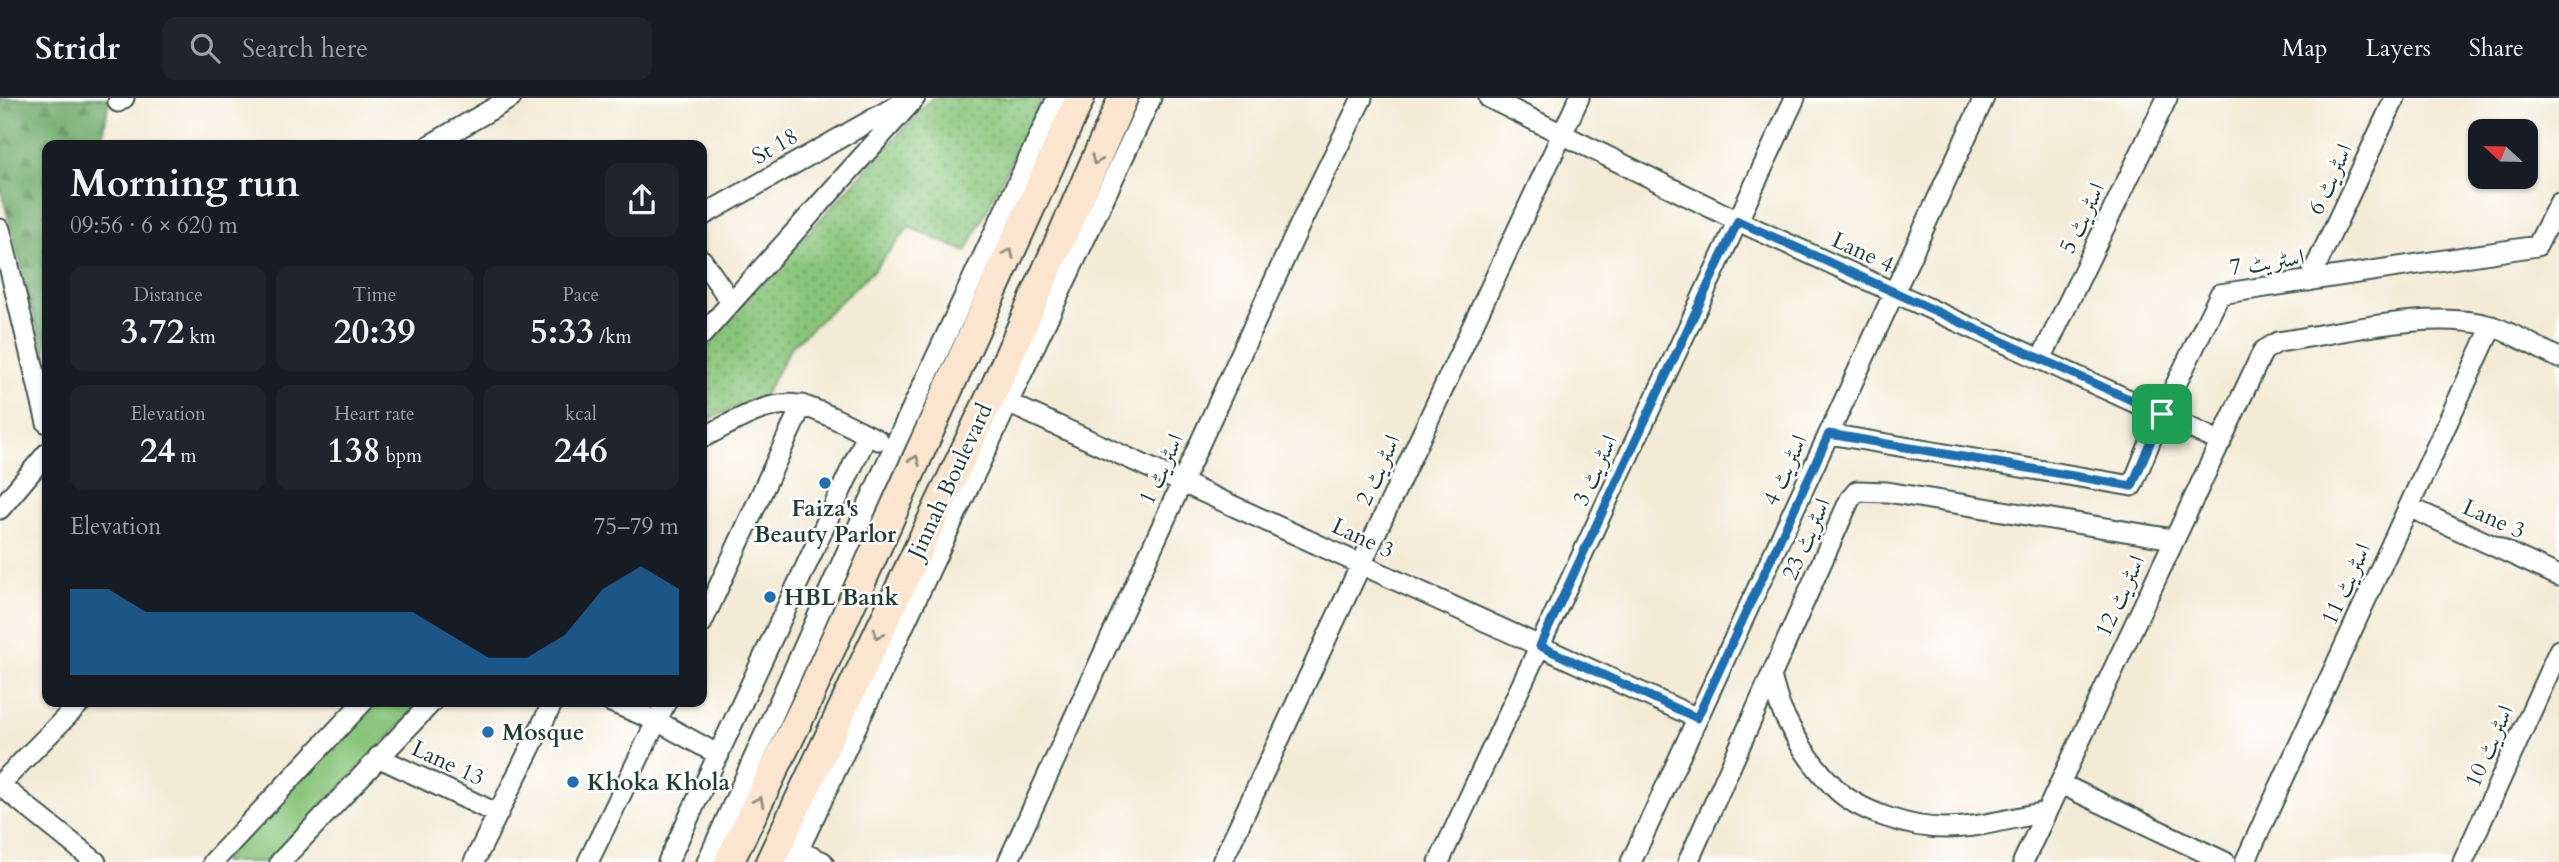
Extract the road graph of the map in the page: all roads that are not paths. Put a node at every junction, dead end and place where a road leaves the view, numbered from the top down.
1 (511, 98) edge
2 (909, 98) edge
3 (915, 98) edge
4 (1057, 98) edge
5 (1080, 98) edge
6 (1124, 98) edge
7 (1151, 98) edge
8 (1362, 98) edge
9 (1489, 98) edge
10 (1578, 98) edge
11 (1795, 98) edge
12 (1984, 98) edge
13 (2167, 98) edge
14 (2395, 98) edge
15 (490, 103) edge
16 (1561, 132) junction
17 (437, 140) edge
18 (2559, 203) edge
19 (707, 213) edge
20 (1738, 221) junction
21 (0, 229) edge
22 (707, 267) edge
23 (2309, 281) junction
24 (1894, 293) junction
25 (731, 302) junction
26 (2492, 327) junction
27 (707, 329) edge
28 (2559, 358) edge
29 (2041, 359) junction
30 (42, 402) edge
31 (1008, 403) junction
32 (802, 405) junction
33 (2162, 414) junction
34 (1829, 434) junction
35 (867, 435) junction
36 (707, 436) edge
37 (2221, 442) junction
38 (894, 447) junction
39 (42, 459) edge
40 (1182, 482) junction
41 (2409, 507) junction
42 (0, 509) edge
43 (2173, 539) junction
44 (1361, 564) junction
45 (2559, 576) edge
46 (707, 612) edge
47 (1540, 646) junction
48 (2559, 650) edge
49 (1771, 676) junction
50 (76, 707) edge
51 (358, 707) edge
52 (427, 707) edge
53 (551, 707) edge
54 (623, 707) edge
55 (664, 707) edge
56 (1697, 718) junction
57 (657, 721) junction
58 (719, 755) junction
59 (378, 757) junction
60 (0, 784) edge
61 (2061, 784) junction
62 (2046, 812) junction
63 (498, 814) junction
64 (796, 856) edge
65 (96, 862) edge
66 (213, 862) edge
67 (280, 862) edge
68 (474, 862) edge
69 (588, 862) edge
70 (667, 862) edge
71 (707, 862) edge
72 (729, 862) edge
73 (770, 862) edge
74 (823, 862) edge
75 (1008, 862) edge
76 (1222, 862) edge
77 (1439, 862) edge
78 (1630, 862) edge
79 (1688, 862) edge
80 (2023, 862) edge
81 (2225, 862) edge
82 (2245, 862) edge
83 (2463, 862) edge

1 - 15 street
2 - 19 street, St 18
3 - 25 street
4 - 38 street
72 -> 5 street, Jinnah Boulevard
6 -> 73 street, Jinnah Boulevard
7 - 31 street
8 - 40 street, اسٹریٹ 1
9 - 16 street, Lane 4
10 - 16 street, اسٹریٹ 2
11 - 20 street, اسٹریٹ 3
12 - 24 street, اسٹریٹ 4
13 - 29 street, اسٹریٹ 5
14 - 23 street, اسٹریٹ 6
15 - 17 street
16 - 20 street, Lane 4
16 - 44 street, اسٹریٹ 2
18 - 23 street, اسٹریٹ 7
20 - 24 street, Lane 4
20 - 47 street, اسٹریٹ 3
21 - 30 street
22 - 25 street
23 - 33 street, اسٹریٹ 7
24 - 29 street, Lane 4
24 - 34 street, اسٹریٹ 4
25 - 27 street
26 - 28 street
26 - 37 street, اسٹریٹ 12
26 - 41 street, اسٹریٹ 11
29 - 33 street, Lane 4
31 - 40 street, Lane 3
31 - 64 street
32 - 35 street
32 - 36 street
32 - 46 street
33 - 34 street, اسٹریٹ 7
33 - 37 street, Lane 4
34 - 56 street, اسٹریٹ 4
35 - 38 street
35 - 58 street
37 - 43 street, اسٹریٹ 12
38 - 71 street
39 - 42 street
40 - 44 street, Lane 3
40 - 75 street, اسٹریٹ 1
41 - 45 street, Lane 3
41 - 82 street, اسٹریٹ 11
43 - 49 street, اسٹریٹ 23
43 - 61 street, اسٹریٹ 12
44 - 47 street, Lane 3
44 - 76 street, اسٹریٹ 2
47 - 56 street, Lane 3
47 - 77 street, اسٹریٹ 3
48 - 83 street, اسٹریٹ 10
49 - 62 street
49 - 79 street, اسٹریٹ 23
50 - 60 street
51 - 66 street
52 - 59 street
53 - 63 street
54 - 57 street
55 - 57 street
56 - 78 street, اسٹریٹ 4
57 - 58 street
57 - 69 street
58 - 70 street
59 - 63 street, Lane 13
59 - 67 street
60 - 65 street
61 - 62 street, اسٹریٹ 12
61 - 81 street
62 - 80 street, اسٹریٹ 12
63 - 68 street
64 - 74 street

